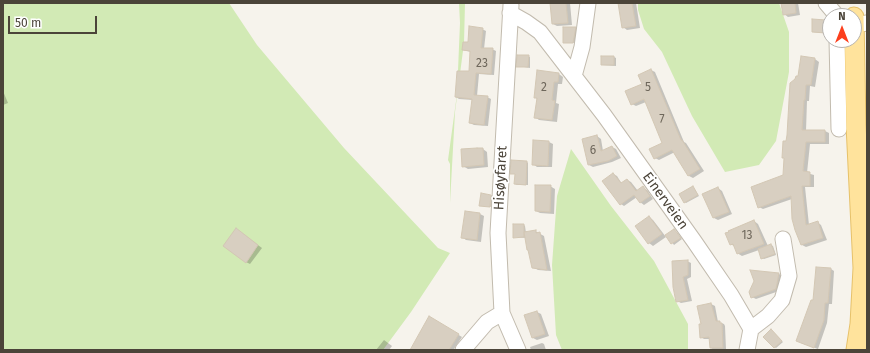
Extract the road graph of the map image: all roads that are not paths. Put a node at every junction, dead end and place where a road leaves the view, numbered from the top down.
1 (588, 3) edge
2 (511, 8) edge
3 (837, 48) edge
4 (854, 48) edge
5 (574, 76) junction
6 (839, 129) dead end
7 (783, 239) dead end
8 (865, 276) edge
9 (502, 313) junction
10 (751, 329) junction
11 (463, 350) edge
12 (518, 350) edge
13 (747, 350) edge
14 (856, 350) edge

1 - 5 street
2 - 5 street, Einerveien
2 - 9 street, Hisøyfaret
3 - 6 street
4 - 8 main road
5 - 10 street, Einerveien
7 - 10 street
8 - 14 main road
9 - 11 street
9 - 12 street, Hisøyfaret
10 - 13 street

